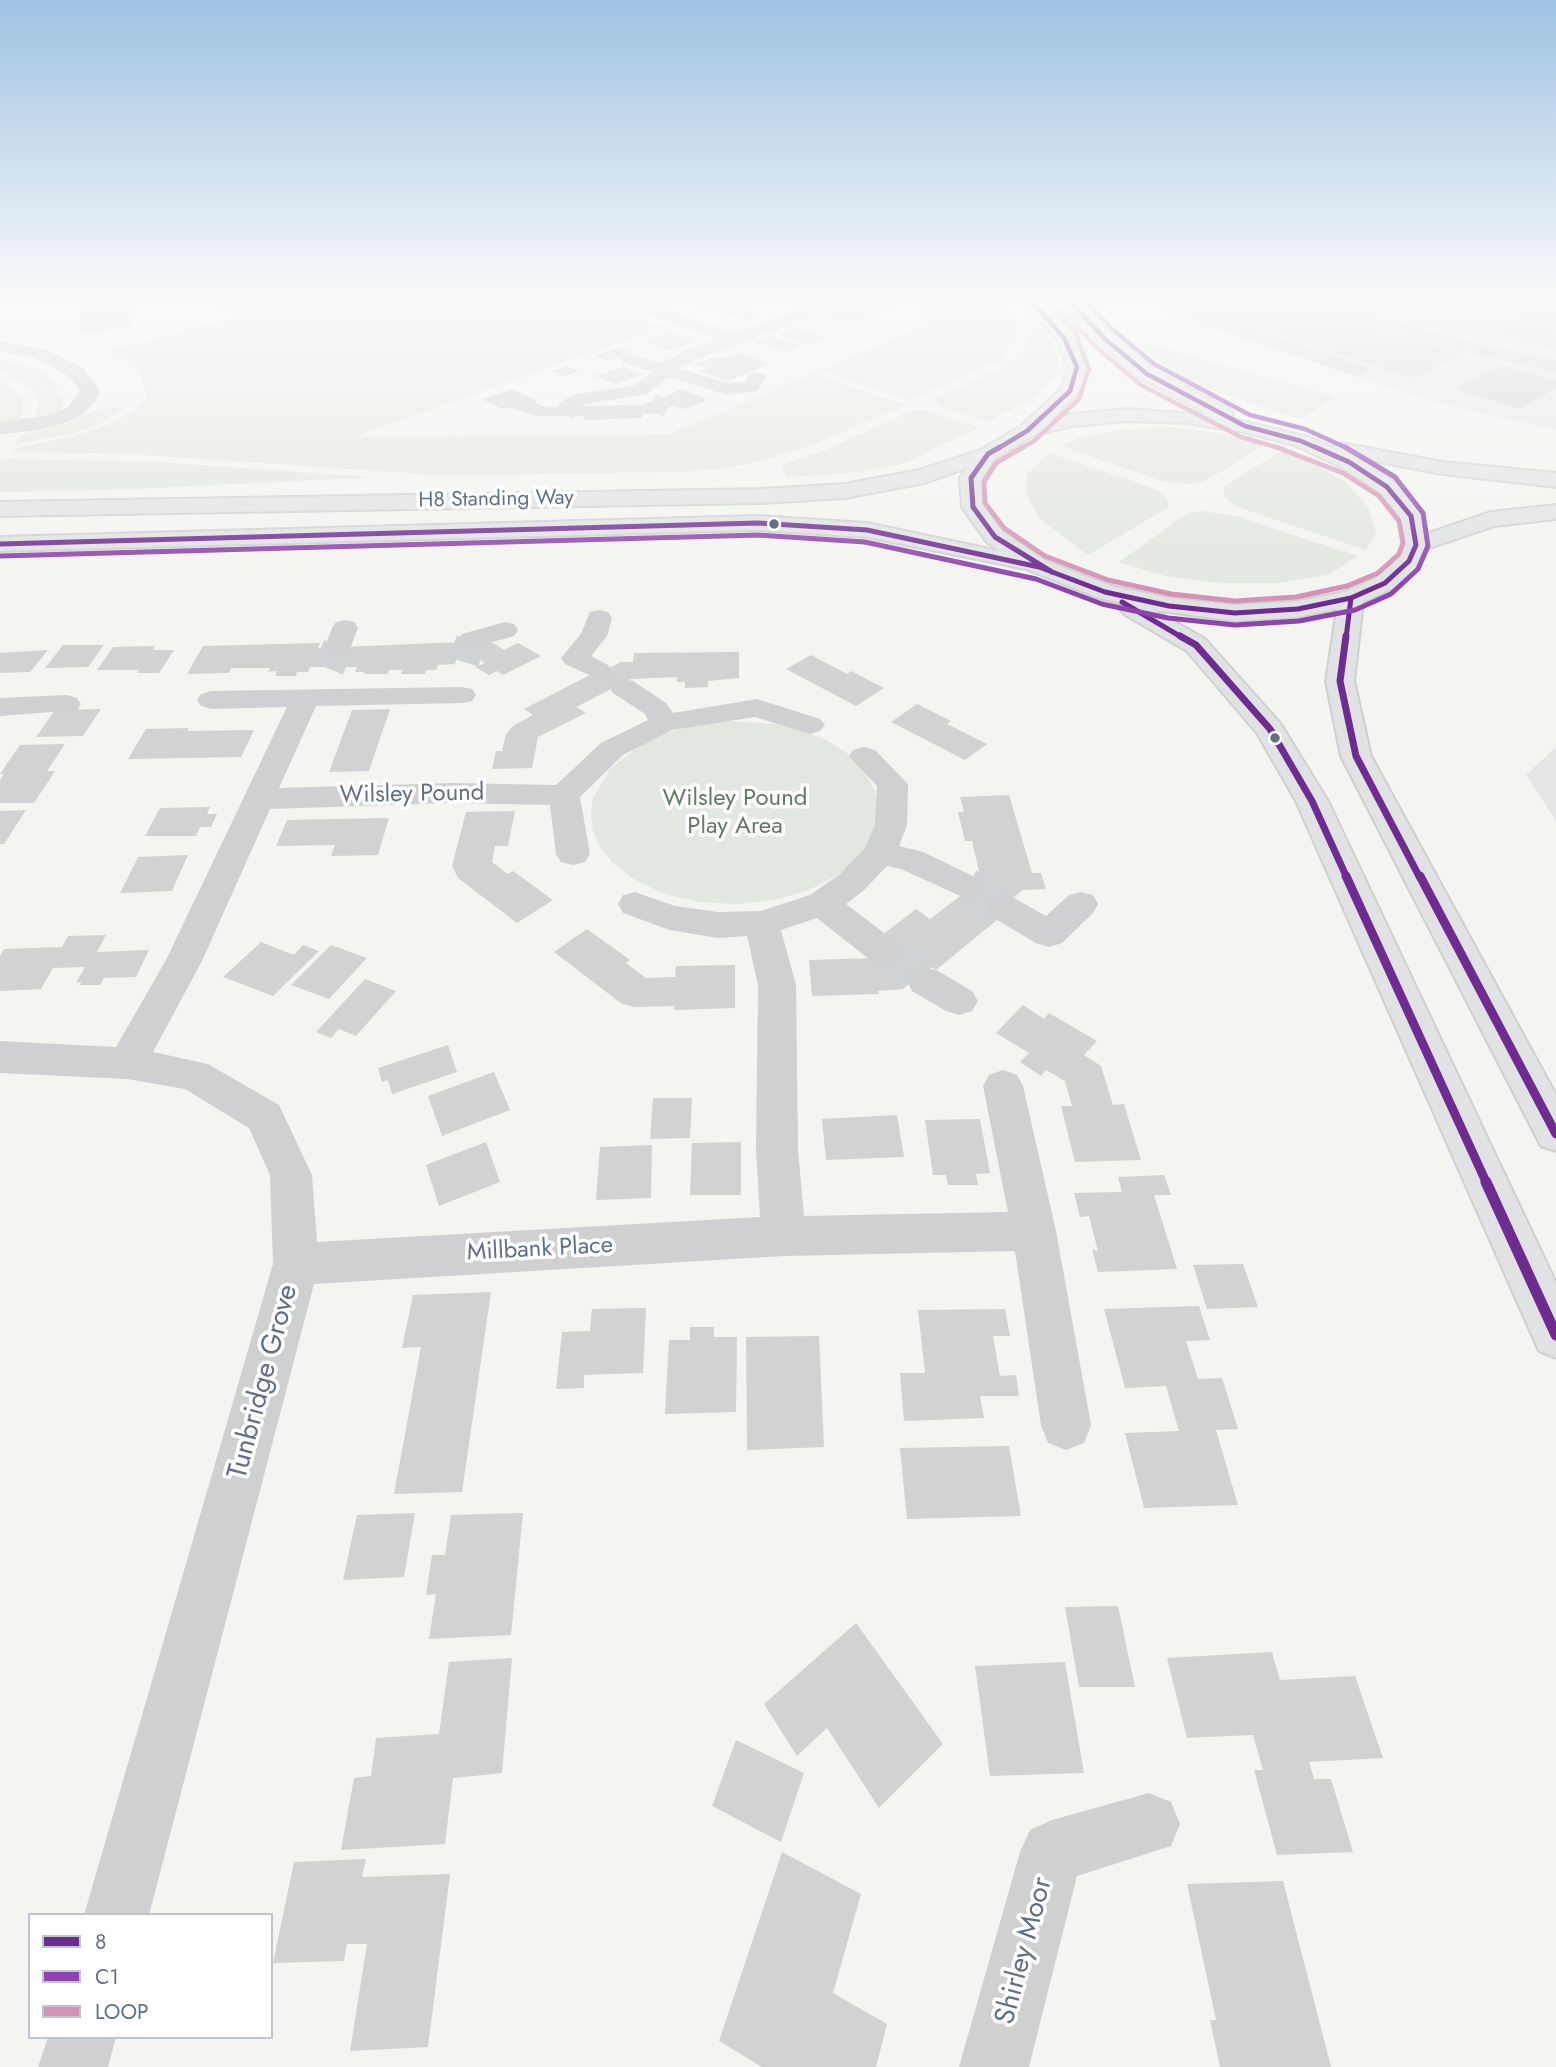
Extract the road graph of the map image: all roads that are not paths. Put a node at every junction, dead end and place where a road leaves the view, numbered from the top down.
1 (88, 396) edge
2 (598, 396) edge
3 (1064, 396) edge
4 (1189, 396) edge
5 (568, 406) dead end
6 (1245, 426) junction
7 (0, 428) edge
8 (1027, 432) junction
9 (1301, 441) junction
10 (989, 452) junction
11 (1556, 480) edge
12 (0, 509) edge
13 (1556, 512) edge
14 (0, 544) edge
15 (1413, 553) junction
16 (1039, 567) junction
17 (1105, 592) junction
18 (1351, 598) junction
19 (599, 618) dead end
20 (505, 630) dead end
21 (471, 640) dead end
22 (337, 648) tunnel mouth
23 (598, 671) dead end
24 (623, 687) dead end
25 (459, 688) dead end
26 (310, 698) junction
27 (211, 699) dead end
28 (67, 704) dead end
29 (0, 706) edge
30 (664, 723) junction
31 (810, 725) dead end
32 (864, 756) dead end
33 (564, 795) junction
34 (259, 799) junction
35 (880, 853) junction
36 (573, 855) dead end
37 (967, 887) tunnel mouth
38 (635, 904) dead end
39 (822, 904) junction
40 (1081, 904) dead end
41 (1002, 907) tunnel mouth
42 (762, 923) junction
43 (883, 951) tunnel mouth
44 (925, 981) tunnel mouth
45 (958, 1001) dead end
46 (0, 1057) edge
47 (127, 1063) junction
48 (1003, 1086) dead end
49 (1556, 1133) edge
50 (1034, 1231) junction
51 (784, 1236) junction
52 (296, 1264) junction
53 (1556, 1335) edge
54 (1066, 1425) dead end
55 (1149, 1824) dead end
56 (117, 1913) edge
57 (81, 2039) edge
58 (73, 2067) edge
59 (995, 2067) edge

1 - 7 street
2 - 5 street
3 - 8 highway
4 - 6 highway
6 - 8 highway
6 - 9 highway
8 - 10 highway, H8 Standing Way
9 - 11 highway
9 - 15 highway
10 - 12 highway, H8 Standing Way
10 - 16 highway
13 - 15 highway
14 - 16 highway, H8 Standing Way
15 - 18 highway
16 - 17 highway
17 - 18 highway
17 - 53 highway
18 - 49 highway
19 - 23 street
20 - 21 street
22 - 26 street
24 - 30 street
25 - 26 street
26 - 27 street
26 - 34 street
28 - 29 street
30 - 31 street
30 - 33 street
32 - 35 street
33 - 34 street, Wilsley Pound
33 - 36 street
34 - 47 street
35 - 37 street
35 - 39 street
38 - 42 street
39 - 42 street
39 - 43 street
40 - 41 street
42 - 51 street
44 - 45 street
46 - 47 street, Tunbridge Grove
47 - 52 street, Tunbridge Grove
48 - 50 street
50 - 51 street, Millbank Place
50 - 54 street
51 - 52 street, Millbank Place
52 - 56 street, Tunbridge Grove
55 - 59 street, Shirley Moor
57 - 58 street

